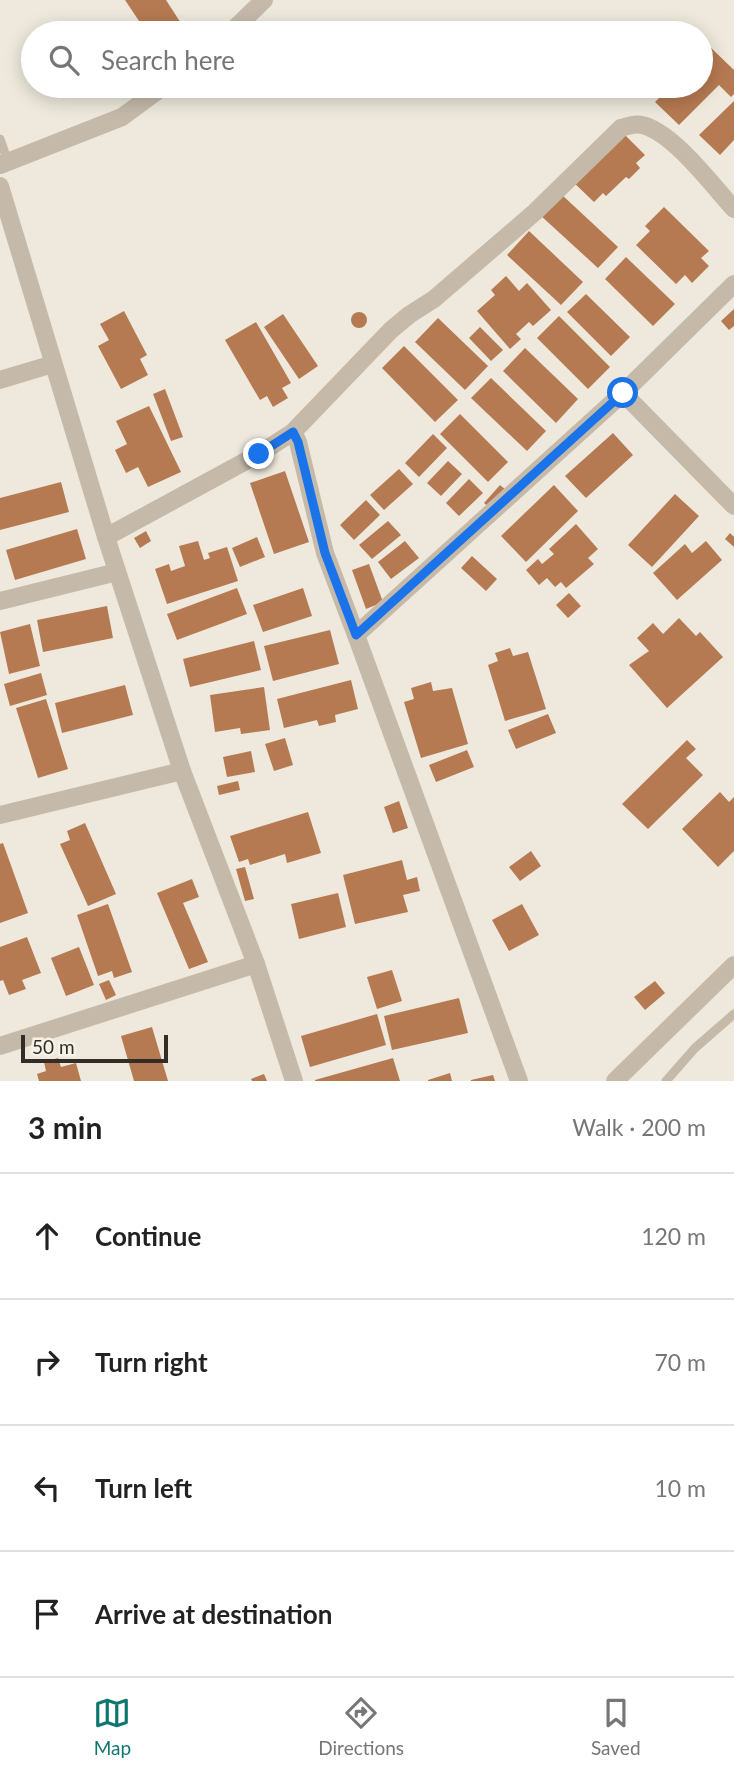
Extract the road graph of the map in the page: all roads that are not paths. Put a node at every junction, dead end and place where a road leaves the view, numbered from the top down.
1 (264, 0) edge
2 (242, 21) edge
3 (148, 98) edge
4 (0, 139) edge
5 (4, 164) edge
6 (0, 186) edge
7 (734, 209) edge
8 (734, 284) edge
9 (53, 364) junction
10 (0, 380) edge
11 (623, 393) junction
12 (293, 432) junction
13 (734, 506) edge
14 (106, 537) junction
15 (117, 572) junction
16 (0, 601) edge
17 (356, 635) junction
18 (182, 771) junction
19 (0, 815) edge
20 (256, 964) junction
21 (734, 965) edge
22 (734, 1014) edge
23 (0, 1046) edge
24 (294, 1081) edge
25 (519, 1081) edge
26 (615, 1081) edge
27 (666, 1081) edge

1 - 2 street
3 - 5 street
4 - 5 lane
6 - 9 street
7 - 12 street
8 - 11 street
9 - 10 street
9 - 14 street
11 - 13 street
11 - 17 street
12 - 14 street
12 - 17 street
14 - 15 street
15 - 16 street
15 - 18 street
17 - 25 street
18 - 19 street
18 - 20 street
20 - 23 street
20 - 24 street
21 - 26 street
22 - 27 lane

